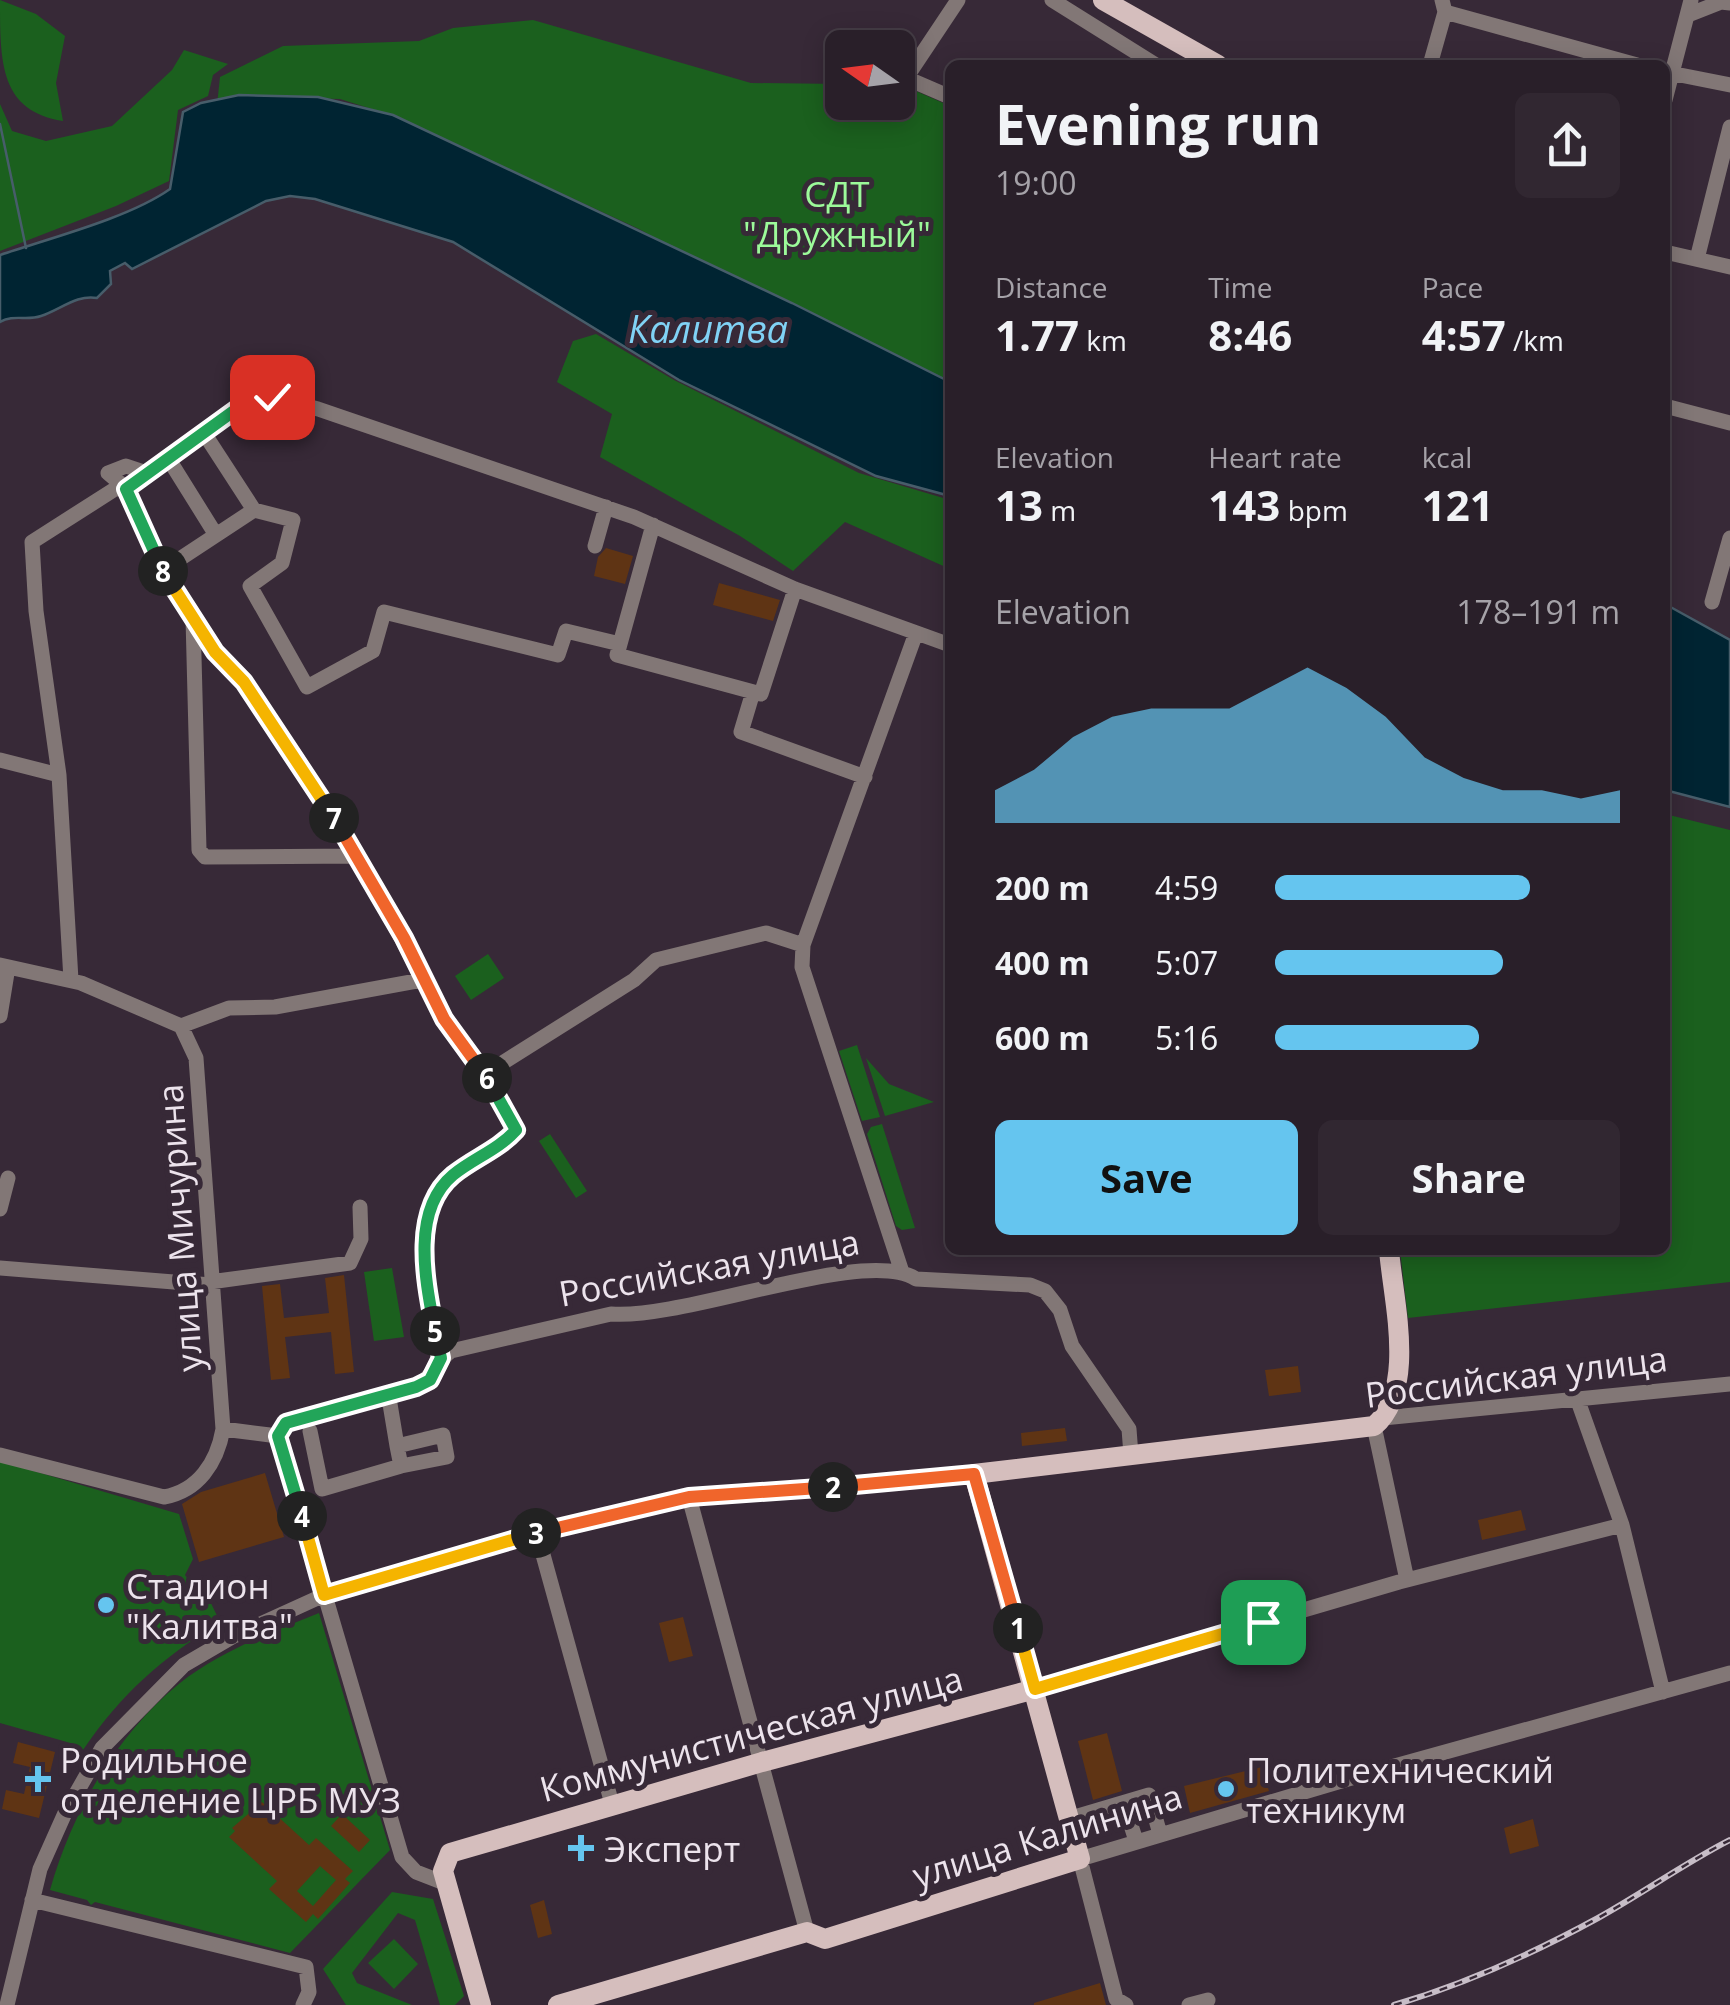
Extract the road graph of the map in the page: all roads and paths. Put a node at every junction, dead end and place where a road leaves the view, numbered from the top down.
1 (958, 0) edge
2 (1052, 0) edge
3 (1103, 0) edge
4 (1730, 3) edge
5 (1444, 6) edge
6 (1690, 7) edge
7 (1148, 60) edge
8 (1209, 60) edge
9 (1431, 60) edge
10 (1621, 60) edge
11 (1670, 70) edge
12 (1670, 73) edge
13 (1730, 85) edge
14 (945, 95) edge
15 (1730, 127) edge
16 (1670, 253) edge
17 (1697, 259) junction
18 (1730, 266) edge
19 (1670, 407) edge
20 (1730, 422) edge
21 (204, 433) junction
22 (168, 458) junction
23 (147, 472) junction
24 (126, 489) junction
25 (606, 506) junction
26 (254, 510) junction
27 (652, 526) junction
28 (216, 535) junction
29 (1730, 538) edge
30 (594, 546) dead end
31 (162, 570) junction
32 (795, 589) junction
33 (1712, 602) dead end
34 (193, 618) junction
35 (916, 634) junction
36 (945, 643) edge
37 (618, 650) junction
38 (752, 692) junction
39 (0, 760) edge
40 (59, 775) junction
41 (865, 776) junction
42 (358, 856) junction
43 (804, 945) junction
44 (4, 966) edge
45 (71, 980) junction
46 (422, 980) junction
47 (0, 1016) edge
48 (181, 1026) junction
49 (484, 1074) junction
50 (8, 1178) dead end
51 (360, 1207) dead end
52 (0, 1208) edge
53 (1388, 1255) edge
54 (0, 1268) edge
55 (901, 1269) junction
56 (210, 1283) junction
57 (441, 1358) junction
58 (1730, 1384) edge
59 (384, 1398) junction
60 (1578, 1400) junction
61 (1378, 1422) junction
62 (223, 1430) junction
63 (310, 1431) dead end
64 (278, 1436) junction
65 (398, 1446) junction
66 (0, 1455) edge
67 (1130, 1455) junction
68 (401, 1466) junction
69 (974, 1474) junction
70 (689, 1497) junction
71 (1622, 1524) junction
72 (537, 1533) junction
73 (1408, 1580) junction
74 (324, 1595) junction
75 (1730, 1673) edge
76 (1035, 1689) junction
77 (1663, 1692) junction
78 (762, 1762) junction
79 (1124, 1803) junction
80 (612, 1804) junction
81 (1068, 1819) junction
82 (1160, 1834) junction
83 (1136, 1841) junction
84 (1080, 1858) junction
85 (447, 1884) junction
86 (32, 1900) junction
87 (807, 1932) junction
88 (1208, 2000) dead end
89 (7, 2005) edge
90 (303, 2005) edge
91 (481, 2005) edge
92 (558, 2005) edge
93 (1126, 2005) edge
94 (1189, 2005) edge

1 - 14 street
2 - 7 street
3 - 8 main road
4 - 6 street
5 - 9 street
5 - 10 street
6 - 11 street
12 - 13 street
15 - 17 street
16 - 17 street
17 - 18 street
19 - 20 street
21 - 22 street
21 - 25 street
21 - 26 street
22 - 23 street
22 - 28 street
23 - 24 street
23 - 24 street
24 - 31 street
24 - 40 street
25 - 27 street
25 - 30 street
26 - 28 street
26 - 37 street
27 - 32 street
27 - 37 street
28 - 31 street
29 - 33 street
31 - 34 street
32 - 35 street
32 - 38 street
34 - 42 street
34 - 42 street
35 - 36 street
35 - 41 street
37 - 38 street
38 - 41 street
39 - 40 street
40 - 45 street
41 - 43 street
42 - 46 street
43 - 49 street
43 - 55 street
44 - 45 street
44 - 47 street
45 - 48 street
46 - 48 street
46 - 49 street
48 - 56 street, улица Мичурина
49 - 57 street
50 - 52 street
51 - 56 street
53 - 61 main road
54 - 56 street
55 - 57 street, Российская улица
55 - 67 street, Российская улица
56 - 62 street, улица Мичурина
57 - 59 street, Российская улица
58 - 60 street, Российская улица
59 - 64 street, Российская улица
59 - 65 street
60 - 61 street, Российская улица
60 - 71 street
61 - 67 main road, Российская улица
61 - 73 street
62 - 64 street
62 - 66 street
63 - 68 street
64 - 74 street
65 - 68 street
65 - 68 street
67 - 69 main road, Российская улица
69 - 70 street, Российская улица
69 - 76 main road
70 - 72 street, Российская улица
70 - 78 street
71 - 73 street, Коммунистическая улица
71 - 77 street
72 - 74 street, Российская улица
72 - 80 street
73 - 76 street, Коммунистическая улица
74 - 85 street
74 - 86 street, Российская улица
75 - 77 street, улица Калинина
76 - 78 main road, Коммунистическая улица
76 - 81 main road
77 - 82 street, улица Калинина
78 - 80 main road, Коммунистическая улица
78 - 87 street
79 - 81 street
79 - 82 street
79 - 83 street
80 - 85 main road, Коммунистическая улица
81 - 84 main road
82 - 83 street, улица Калинина
83 - 84 street, улица Калинина
84 - 87 main road, улица Калинина
84 - 93 street
85 - 91 main road
86 - 89 street, Российская улица
86 - 90 street
87 - 92 main road, улица Калинина
88 - 94 street

